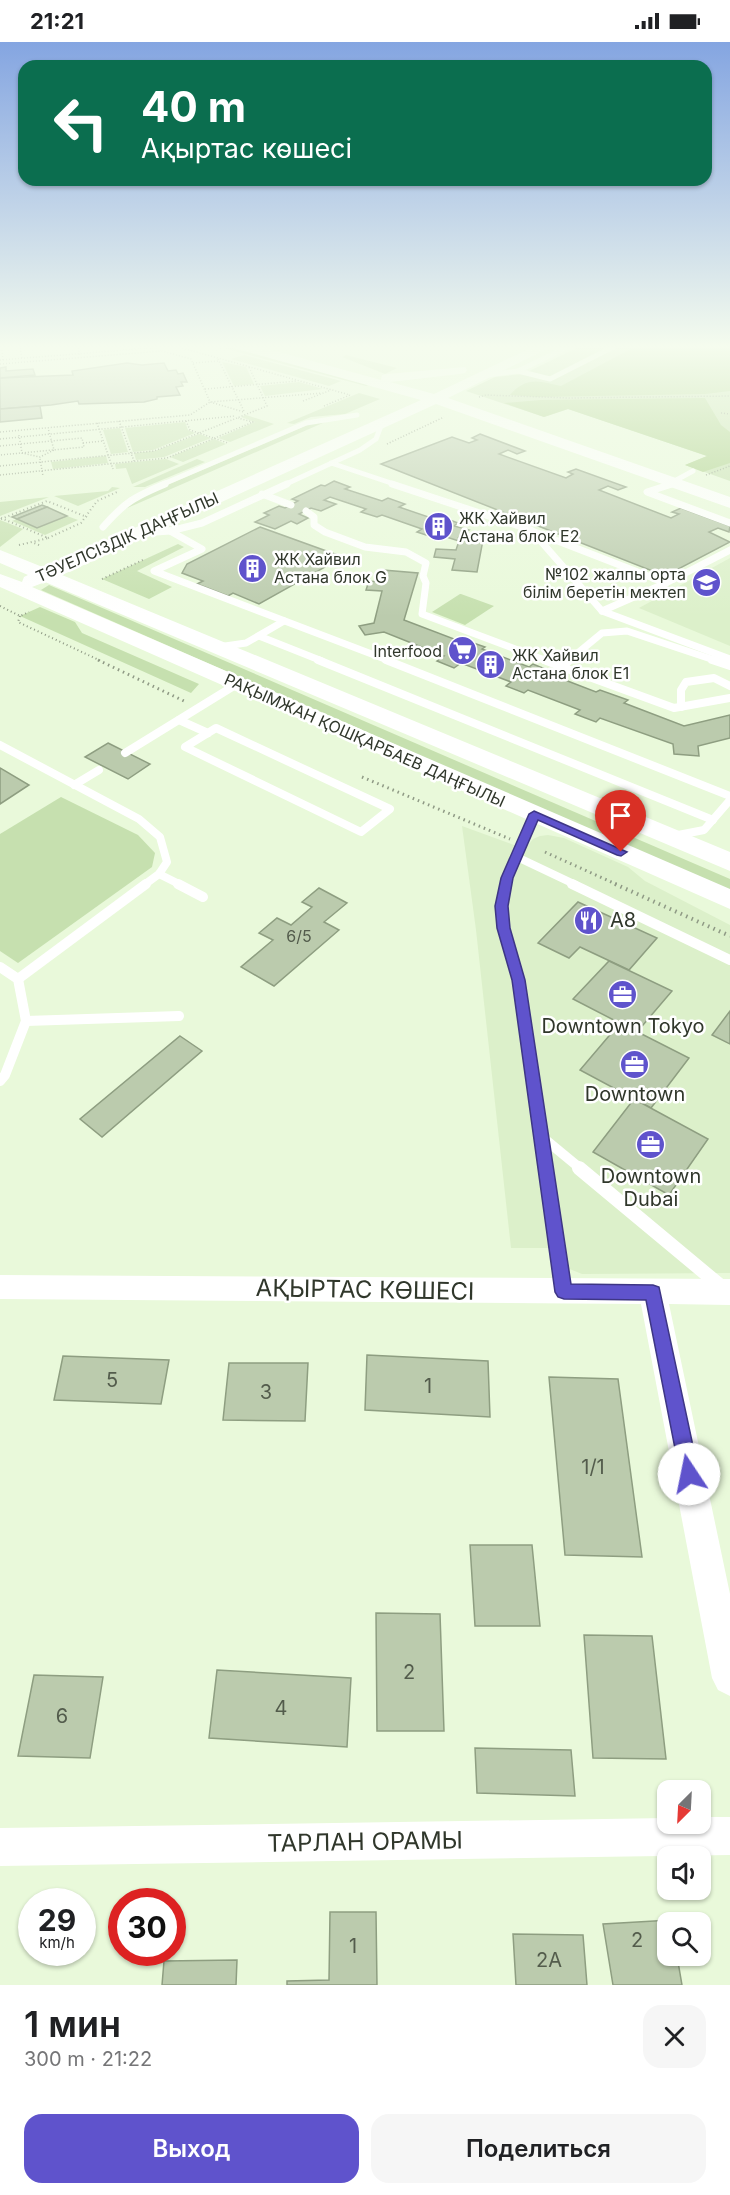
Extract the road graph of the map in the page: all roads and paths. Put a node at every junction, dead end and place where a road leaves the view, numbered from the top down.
1 (33, 436) edge
2 (50, 436) edge
3 (101, 436) edge
4 (125, 436) edge
5 (192, 436) edge
6 (207, 436) edge
7 (220, 436) edge
8 (309, 436) edge
9 (332, 436) edge
10 (376, 436) edge
11 (555, 436) edge
12 (20, 437) junction
13 (214, 438) junction
14 (0, 439) edge
15 (52, 441) junction
16 (103, 441) junction
17 (83, 443) junction
18 (21, 444) junction
19 (231, 444) dead end
20 (0, 446) edge
21 (54, 450) junction
22 (22, 453) junction
23 (130, 453) junction
24 (0, 455) edge
25 (108, 455) junction
26 (40, 457) junction
27 (166, 458) junction
28 (134, 461) junction
29 (175, 461) dead end
30 (40, 462) junction
31 (111, 463) junction
32 (331, 463) junction
33 (0, 466) edge
34 (730, 466) edge
35 (113, 469) dead end
36 (42, 470) junction
37 (0, 475) edge
38 (706, 475) dead end
39 (43, 476) dead end
40 (681, 478) junction
41 (262, 494) junction
42 (730, 497) edge
43 (47, 501) junction
44 (52, 503) junction
45 (730, 503) edge
46 (291, 505) dead end
47 (306, 511) dead end
48 (1, 518) edge
49 (730, 523) edge
50 (102, 525) joint
51 (531, 530) junction
52 (170, 531) junction
53 (132, 534) junction
54 (730, 550) edge
55 (38, 557) junction
56 (6, 576) edge
57 (666, 583) junction
58 (0, 606) edge
59 (30, 611) dead end
60 (602, 611) junction
61 (20, 616) junction
62 (284, 621) junction
63 (259, 636) junction
64 (216, 647) junction
65 (730, 659) edge
66 (730, 666) edge
67 (562, 667) junction
68 (237, 684) junction
69 (730, 686) edge
70 (730, 698) edge
71 (681, 707) junction
72 (199, 708) junction
73 (179, 720) junction
74 (208, 733) junction
75 (0, 746) edge
76 (125, 753) dead end
77 (99, 770) dead end
78 (353, 773) dead end
79 (74, 785) junction
80 (730, 798) edge
81 (534, 814) junction
82 (713, 820) junction
83 (671, 837) junction
84 (522, 843) junction
85 (517, 857) junction
86 (730, 862) edge
87 (159, 874) junction
88 (203, 897) dead end
89 (730, 900) edge
90 (730, 936) edge
91 (730, 960) edge
92 (0, 966) edge
93 (18, 979) junction
94 (179, 1016) dead end
95 (26, 1021) junction
96 (0, 1081) edge
97 (541, 1136) junction
98 (0, 1287) edge
99 (564, 1292) junction
100 (729, 1292) edge
101 (653, 1293) junction
102 (730, 1678) edge
103 (730, 1836) edge
104 (0, 1847) edge

1 - 12 path
2 - 15 path
3 - 16 path
4 - 23 path
5 - 23 path
6 - 13 path
7 - 13 path
8 - 50 main road, ТӘУЕЛСІЗДІК ДАҢҒЫЛЫ
9 - 53 main road, ТӘУЕЛСІЗДІК ДАҢҒЫЛЫ
10 - 32 lane
11 - 40 main road
12 - 14 path
12 - 18 path
13 - 19 path
13 - 27 path
15 - 17 path
15 - 18 path
15 - 21 path
16 - 17 path
16 - 25 path
17 - 21 path
18 - 20 path
18 - 22 path
21 - 22 path
21 - 26 path
22 - 24 path
22 - 26 path
23 - 25 path
23 - 28 path
25 - 30 path
25 - 31 path
26 - 30 path
27 - 28 path
27 - 29 path
28 - 31 path
30 - 33 path
30 - 36 path
31 - 35 path
31 - 36 path
32 - 41 lane
32 - 51 lane
34 - 38 path
36 - 37 path
36 - 39 path
40 - 42 main road
40 - 45 main road
40 - 49 lane
41 - 46 lane
41 - 52 lane
43 - 44 path
43 - 44 path
43 - 48 path
44 - 50 path
47 - 67 lane
48 - 55 path
51 - 57 lane
51 - 60 lane
52 - 53 lane
52 - 62 lane
53 - 55 main road, ТӘУЕЛСІЗДІК ДАҢҒЫЛЫ
54 - 57 lane
55 - 56 main road, ТӘУЕЛСІЗДІК ДАҢҒЫЛЫ
55 - 64 main road, РАҚЫМЖАН ҚОШҚАРБАЕВ ДАҢҒЫЛЫ
56 - 68 main road, РАҚЫМЖАН ҚОШҚАРБАЕВ ДАҢҒЫЛЫ
57 - 60 lane
58 - 61 path
59 - 61 path
60 - 65 lane
61 - 72 path
62 - 63 lane
62 - 80 lane
63 - 64 lane
63 - 82 lane
64 - 83 main road, РАҚЫМЖАН ҚОШҚАРБАЕВ ДАҢҒЫЛЫ
66 - 67 lane
67 - 71 lane
68 - 72 lane
68 - 81 main road, РАҚЫМЖАН ҚОШҚАРБАЕВ ДАҢҒЫЛЫ
69 - 71 lane
70 - 71 lane
72 - 73 lane
73 - 74 lane
73 - 76 lane
74 - 74 lane
75 - 79 lane
77 - 79 lane
78 - 84 path
79 - 87 lane
80 - 82 lane
81 - 84 lane
81 - 89 main road, РАҚЫМЖАН ҚОШҚАРБАЕВ ДАҢҒЫЛЫ
82 - 83 lane
83 - 86 main road, РАҚЫМЖАН ҚОШҚАРБАЕВ ДАҢҒЫЛЫ
84 - 85 lane
84 - 90 path
85 - 91 lane
85 - 97 lane
87 - 88 lane
87 - 93 lane
92 - 93 lane
93 - 95 lane
94 - 95 lane
95 - 96 lane
97 - 99 lane
97 - 100 lane
98 - 99 street, АҚЫРТАС КӨШЕСІ
99 - 101 street, АҚЫРТАС КӨШЕСІ
100 - 101 street, АҚЫРТАС КӨШЕСІ
101 - 102 street
103 - 104 street, ТАРЛАН ОРАМЫ

